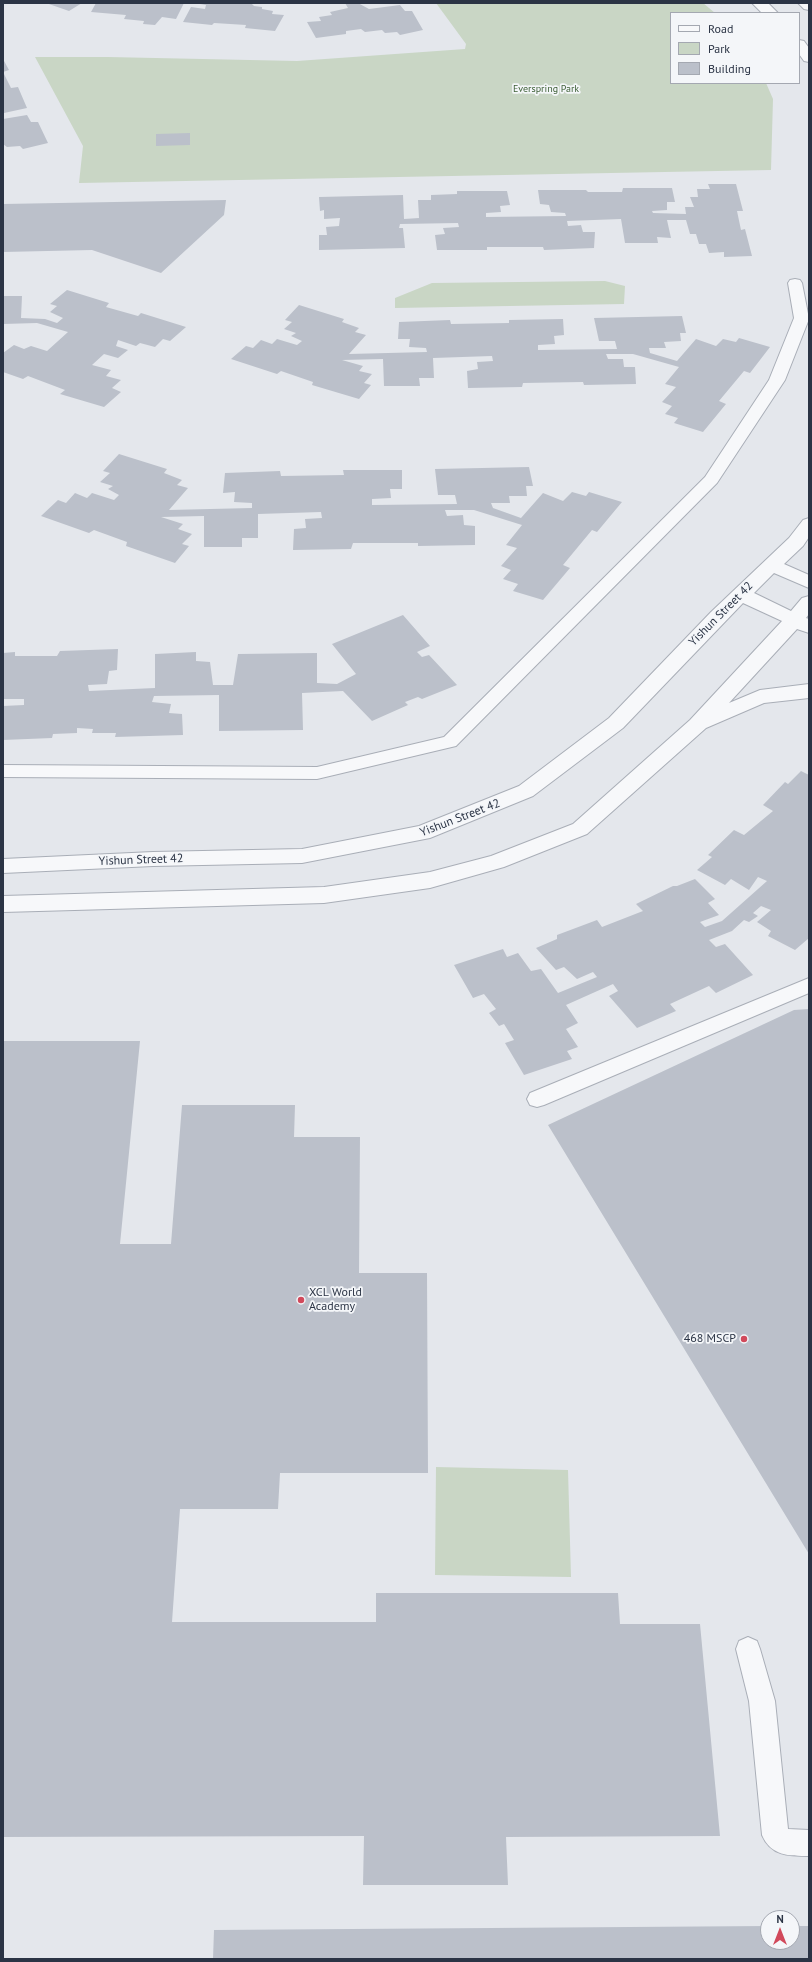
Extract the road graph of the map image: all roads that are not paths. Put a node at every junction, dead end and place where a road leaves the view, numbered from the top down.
1 (759, 3) edge
2 (805, 3) edge
3 (809, 6) edge
4 (770, 12) edge
5 (800, 45) edge
6 (809, 58) edge
7 (795, 283) dead end
8 (809, 524) edge
9 (771, 565) junction
10 (809, 582) edge
11 (742, 594) junction
12 (809, 602) edge
13 (802, 623) edge
14 (809, 691) edge
15 (698, 725) junction
16 (3, 771) edge
17 (3, 866) edge
18 (3, 904) edge
19 (809, 985) edge
20 (538, 1099) dead end
21 (748, 1649) dead end
22 (809, 1843) edge

1 - 4 street
2 - 3 street
5 - 6 street
7 - 16 lane
8 - 9 street, Yishun Street 42
9 - 10 street
9 - 11 street, Yishun Street 42
11 - 13 street
11 - 17 street, Yishun Street 42
12 - 13 street
13 - 15 street
14 - 15 street
15 - 18 street
19 - 20 lane
21 - 22 lane

